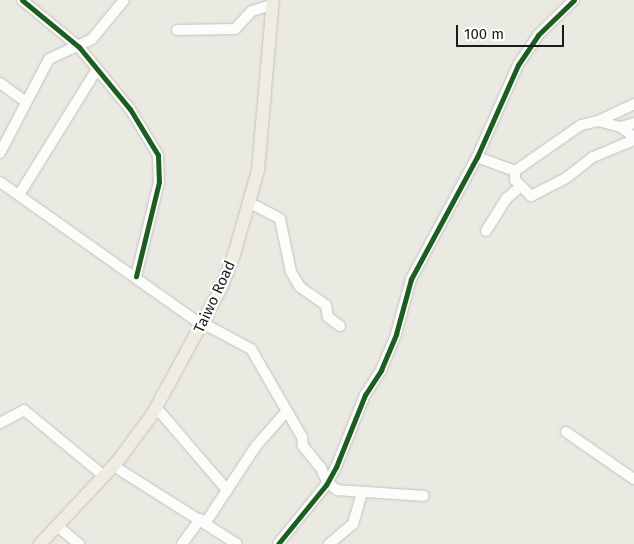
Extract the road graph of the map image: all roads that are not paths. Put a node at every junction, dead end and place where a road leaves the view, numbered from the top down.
1 (22, 0) edge
2 (124, 0) edge
3 (574, 0) edge
4 (276, 1) edge
5 (177, 30) dead end
6 (79, 47) junction
7 (97, 69) junction
8 (0, 83) edge
9 (25, 101) junction
10 (634, 104) edge
11 (598, 121) junction
12 (634, 123) edge
13 (621, 127) junction
14 (634, 138) edge
15 (0, 153) edge
16 (477, 158) junction
17 (515, 171) junction
18 (0, 182) edge
19 (520, 187) junction
20 (19, 195) junction
21 (256, 206) junction
22 (486, 231) dead end
23 (136, 276) junction
24 (206, 325) junction
25 (340, 326) dead end
26 (160, 412) junction
27 (286, 412) junction
28 (0, 424) edge
29 (566, 432) dead end
30 (120, 470) junction
31 (104, 476) junction
32 (634, 479) edge
33 (327, 482) junction
34 (227, 490) junction
35 (362, 492) junction
36 (424, 496) dead end
37 (203, 521) junction
38 (62, 530) junction
39 (40, 544) edge
40 (49, 544) edge
41 (79, 544) edge
42 (182, 544) edge
43 (237, 544) edge
44 (278, 544) edge
45 (329, 544) edge

1 - 6 street
2 - 6 street
3 - 16 street
4 - 5 street
4 - 21 main road, Taiwo Road
4 - 24 main road, Taiwo Road
6 - 7 street
6 - 9 street
7 - 20 street
7 - 23 street
8 - 9 street
9 - 15 street
10 - 11 street
11 - 13 street
11 - 17 street
12 - 13 street
13 - 14 street
14 - 19 street
16 - 17 street
16 - 33 street
17 - 19 street
18 - 20 street
19 - 22 street
20 - 23 street
21 - 24 main road, Taiwo Road
21 - 25 street
23 - 24 street
24 - 26 main road, Taiwo Road
24 - 27 street
24 - 31 main road, Taiwo Road
26 - 30 main road, Taiwo Road
26 - 34 street
27 - 33 street
27 - 34 street
28 - 31 street
29 - 32 street
30 - 37 street
30 - 38 main road, Taiwo Road
31 - 39 main road, Taiwo Road
33 - 35 street
33 - 44 street
34 - 37 street
35 - 36 street
35 - 45 street
37 - 42 street
37 - 43 street
38 - 40 main road, Taiwo Road
38 - 41 street

